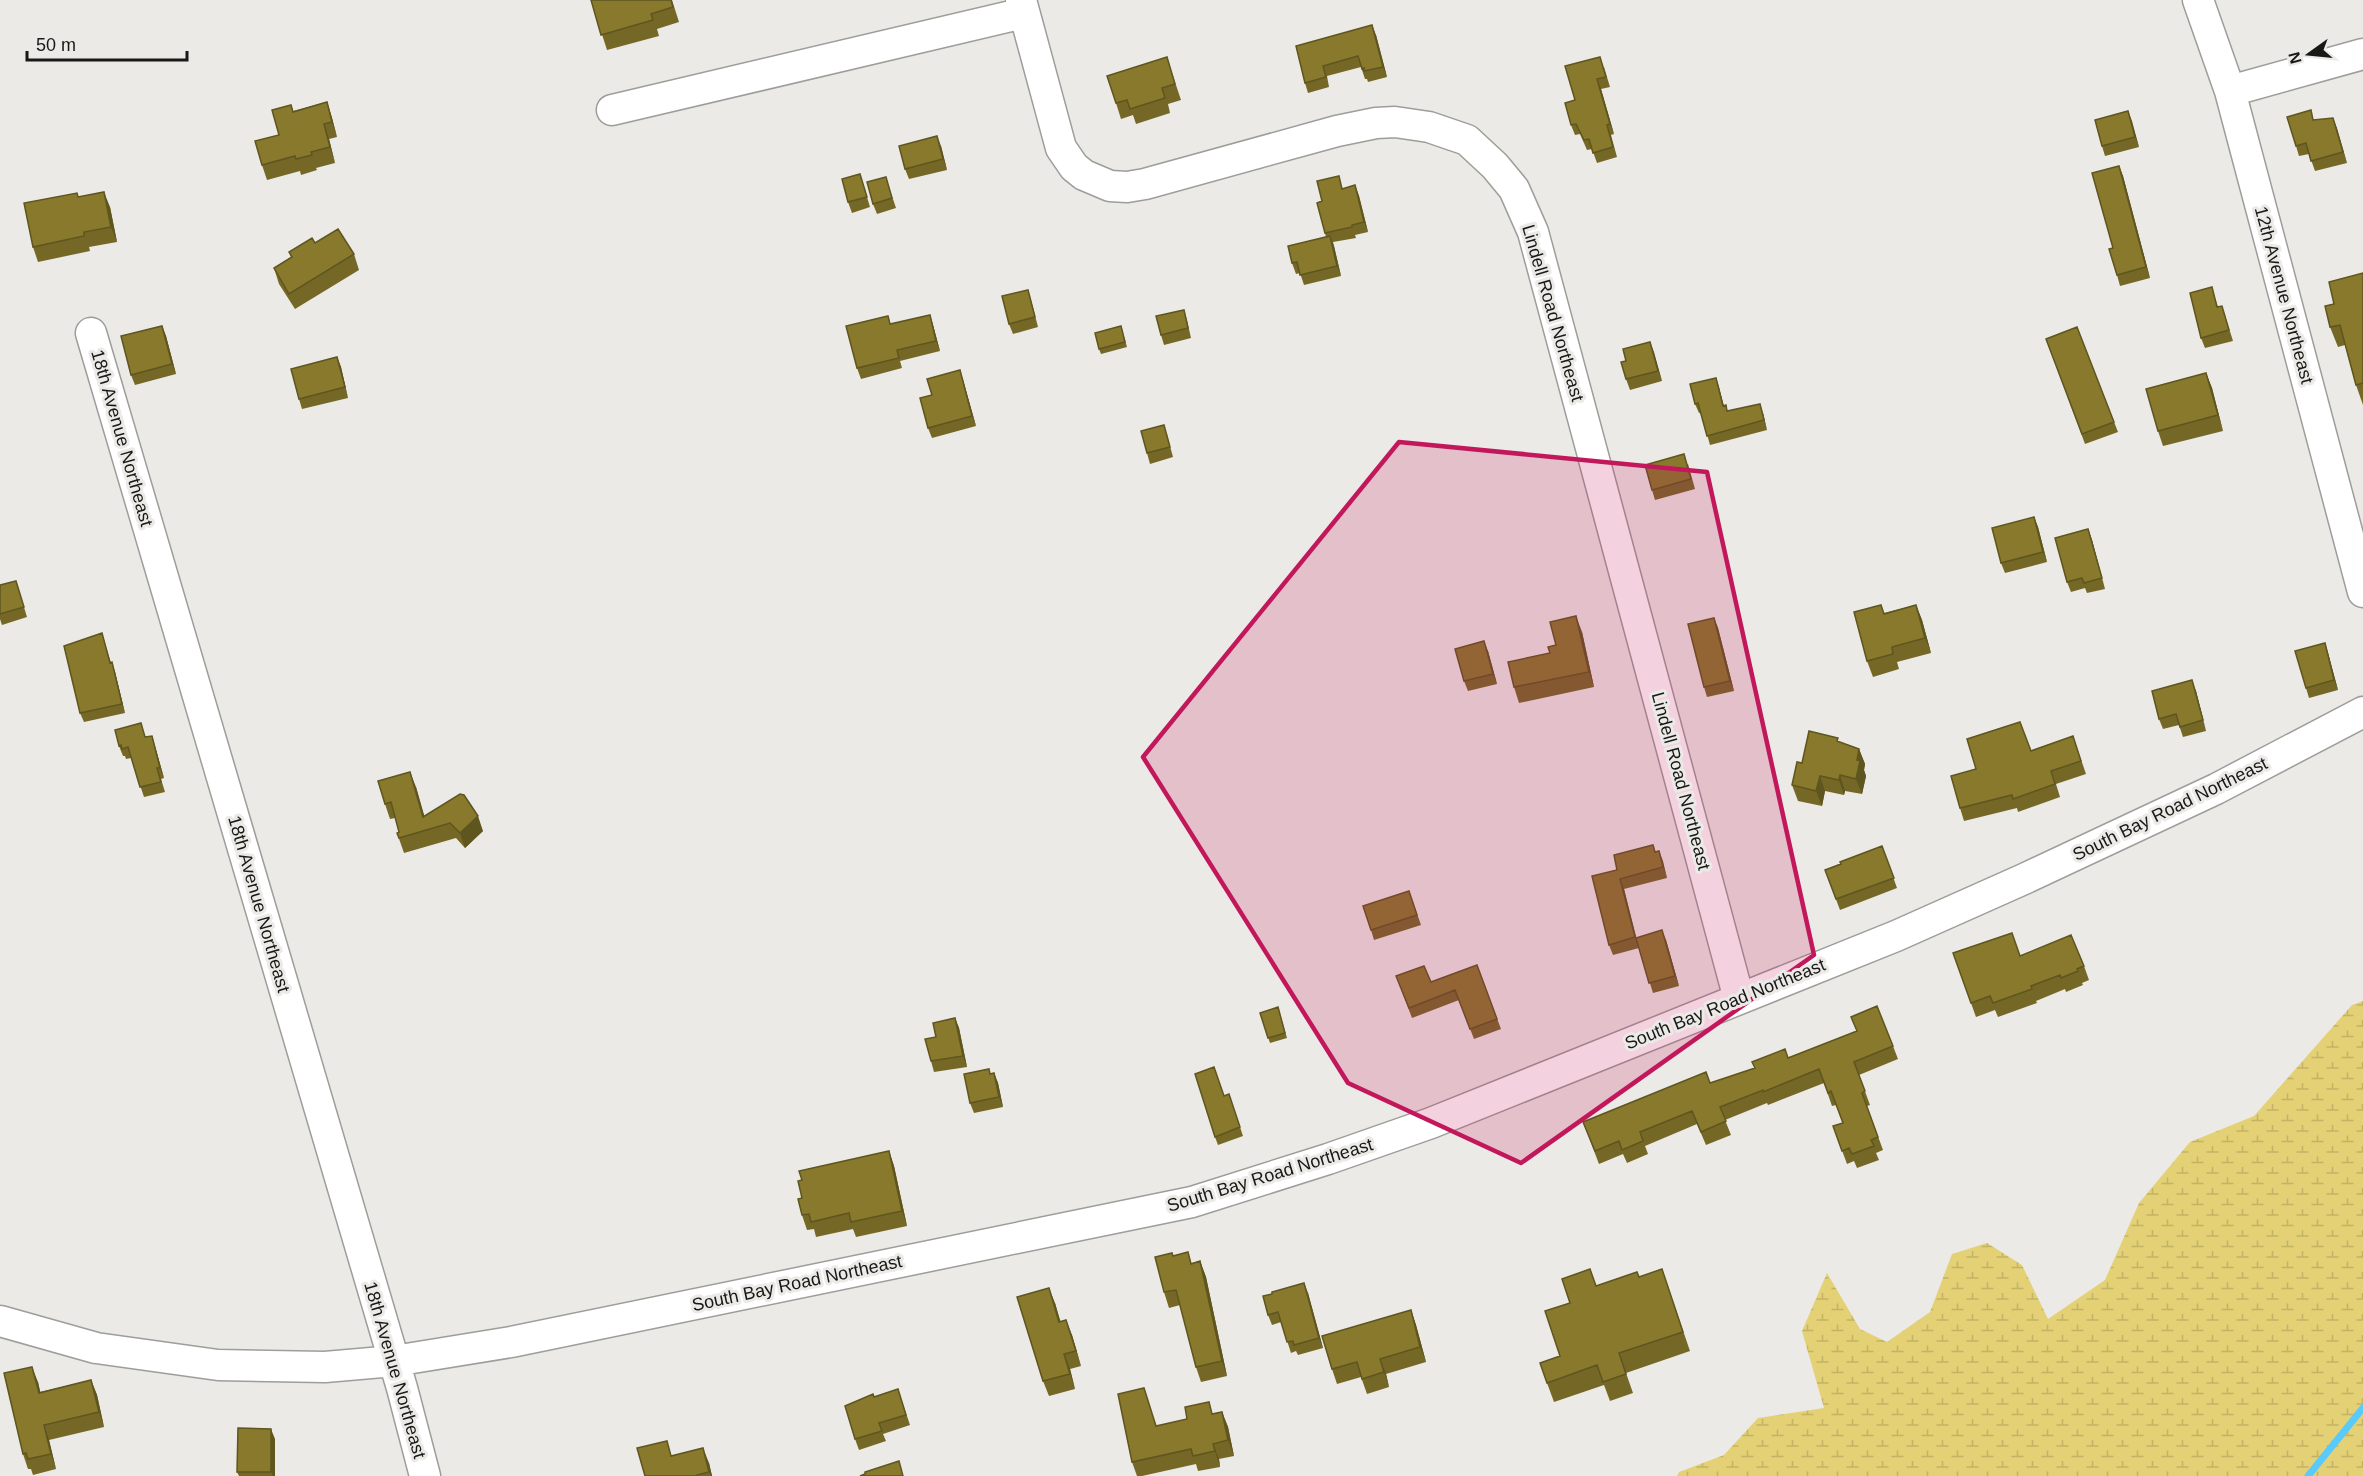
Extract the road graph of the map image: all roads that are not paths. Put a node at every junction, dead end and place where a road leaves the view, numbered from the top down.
1 (2198, 0) edge
2 (1023, 6) edge
3 (2363, 54) edge
4 (2230, 91) junction
5 (612, 110) dead end
6 (91, 333) dead end
7 (2363, 592) edge
8 (2363, 712) edge
9 (1739, 999) junction
10 (0, 1321) edge
11 (394, 1361) junction
12 (425, 1476) edge

1 - 4 street, 12th Avenue Northeast
2 - 5 street
2 - 9 street, Lindell Road Northeast
3 - 4 street
4 - 7 street, 12th Avenue Northeast
6 - 11 street, 18th Avenue Northeast
8 - 9 street, South Bay Road Northeast
9 - 11 street, South Bay Road Northeast
10 - 11 street, South Bay Road Northeast
11 - 12 street, 18th Avenue Northeast

